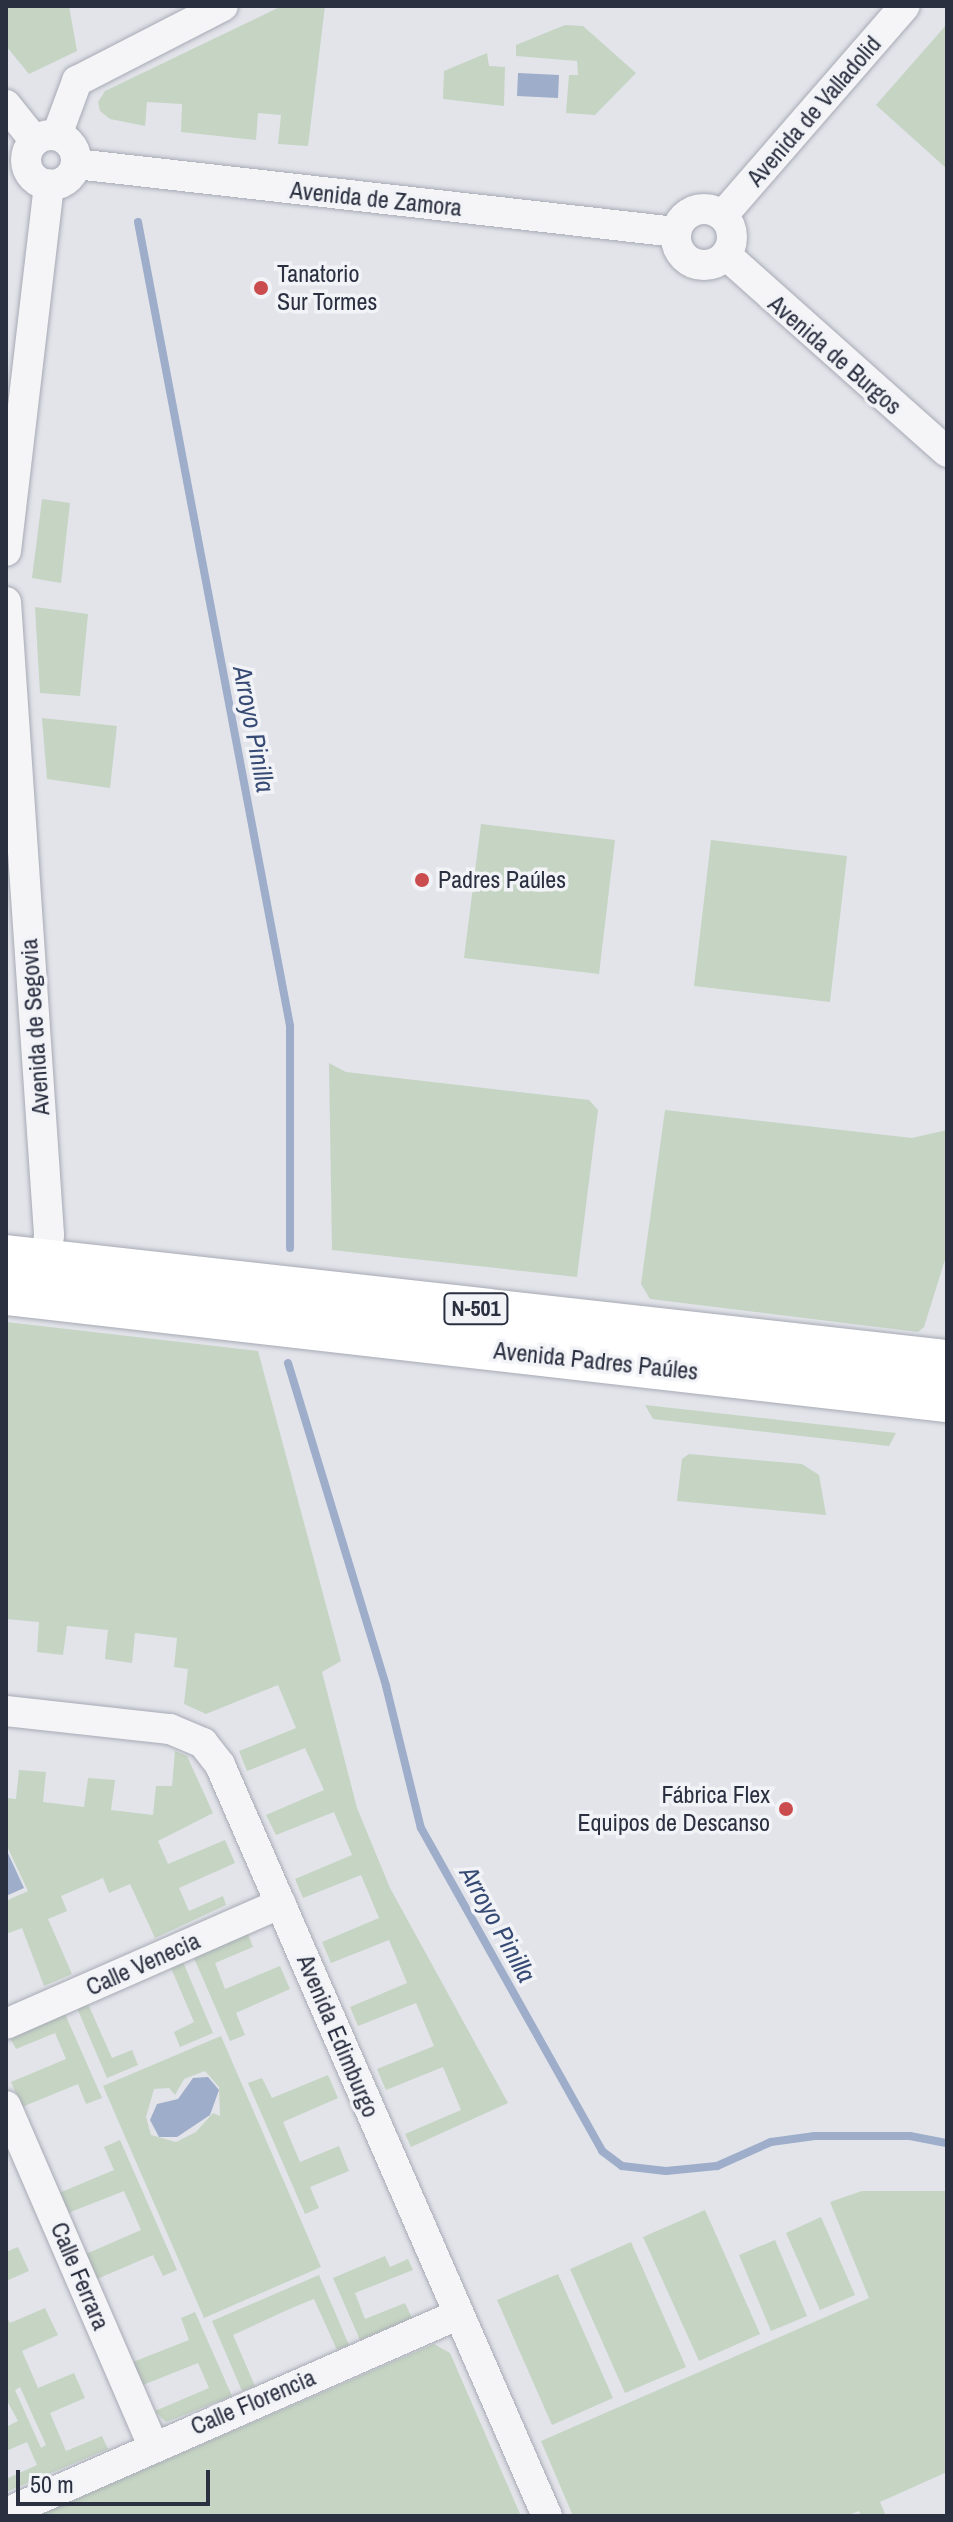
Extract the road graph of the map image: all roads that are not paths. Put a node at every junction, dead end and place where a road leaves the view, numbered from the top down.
1 (223, 6) edge
2 (905, 6) edge
3 (6, 105) edge
4 (46, 138) junction
5 (76, 164) junction
6 (49, 185) junction
7 (723, 215) junction
8 (676, 232) junction
9 (726, 255) junction
10 (947, 452) edge
11 (6, 551) edge
12 (6, 602) edge
13 (26, 1258) edge
14 (6, 1294) edge
15 (947, 1361) edge
16 (947, 1401) edge
17 (6, 1711) edge
18 (281, 1903) junction
19 (6, 2024) edge
20 (6, 2106) edge
21 (458, 2315) junction
22 (153, 2445) junction
23 (6, 2513) edge
24 (547, 2516) edge

1 - 4 street
2 - 7 street, Avenida de Valladolid
3 - 4 street
4 - 5 street
4 - 6 street
5 - 6 street
5 - 8 street, Avenida de Zamora
6 - 11 street
7 - 8 street
7 - 9 street
8 - 9 street
9 - 10 street, Avenida de Burgos
12 - 13 street, Avenida de Segovia
13 - 15 highway, Avenida Padres Paúles / N-501
14 - 16 highway, Avenida Padres Paúles / N-501
17 - 18 street, Avenida Edimburgo
18 - 19 street, Calle Venecia
18 - 21 street, Avenida Edimburgo
20 - 22 street, Calle Ferrara
21 - 22 street, Calle Florencia
21 - 24 street, Avenida Edimburgo
22 - 23 street, Calle Florencia

